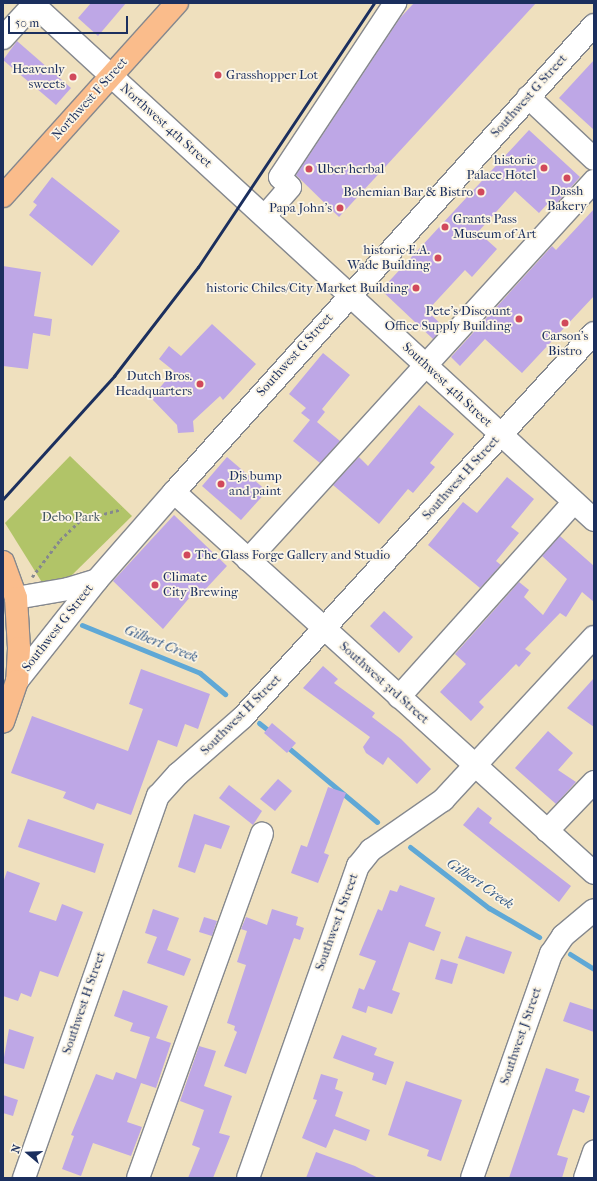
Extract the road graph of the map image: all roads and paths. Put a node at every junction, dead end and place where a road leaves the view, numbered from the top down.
1 (177, 3) edge
2 (394, 3) edge
3 (34, 4) edge
4 (594, 25) edge
5 (3, 38) edge
6 (111, 76) junction
7 (528, 97) junction
8 (594, 159) edge
9 (594, 181) edge
10 (3, 196) edge
11 (265, 216) junction
12 (349, 294) junction
13 (594, 333) edge
14 (426, 365) junction
15 (501, 434) junction
16 (174, 492) junction
17 (574, 502) junction
18 (122, 509) dead end
19 (80, 512) dead end
20 (82, 520) junction
21 (594, 520) edge
22 (248, 560) junction
23 (3, 562) edge
24 (30, 579) dead end
25 (97, 580) junction
26 (16, 598) junction
27 (323, 629) junction
28 (594, 637) edge
29 (17, 681) junction
30 (399, 697) junction
31 (3, 722) edge
32 (476, 766) junction
33 (594, 782) edge
34 (547, 831) junction
35 (262, 834) dead end
36 (594, 874) edge
37 (594, 910) edge
38 (594, 1152) edge
39 (24, 1178) edge
40 (138, 1178) edge
41 (248, 1178) edge
42 (472, 1178) edge
43 (585, 1178) edge

1 - 6 main road, Northwest F Street
2 - 11 street
3 - 5 street
3 - 6 street, Northwest 4th Street
4 - 7 street, Southwest G Street
6 - 10 main road, Northwest F Street
6 - 11 street, Northwest 4th Street
7 - 8 street
7 - 12 street, Southwest G Street
9 - 14 street
11 - 12 street, Southwest 4th Street
12 - 14 street, Southwest 4th Street
12 - 16 street, Southwest G Street
13 - 15 street, Southwest H Street
14 - 15 street, Southwest 4th Street
14 - 22 street
15 - 17 street, Southwest 4th Street
15 - 27 street, Southwest H Street
16 - 22 street, Southwest 3rd Street
16 - 25 street, Southwest G Street
17 - 21 street, Southwest 4th Street
17 - 30 street
18 - 20 path
19 - 20 path
20 - 24 path
22 - 27 street, Southwest 3rd Street
23 - 26 main road
25 - 26 street, Southwest G Street
25 - 29 street, Southwest G Street
26 - 29 main road
27 - 30 street, Southwest 3rd Street
27 - 39 street, Southwest H Street
28 - 32 street, Southwest I Street
29 - 31 main road, Southwest G Street
30 - 32 street, Southwest 3rd Street
32 - 34 street, Southwest 3rd Street
32 - 41 street, Southwest I Street
33 - 34 street
34 - 36 street, Southwest 3rd Street
35 - 40 street
37 - 42 street, Southwest J Street
38 - 43 street

